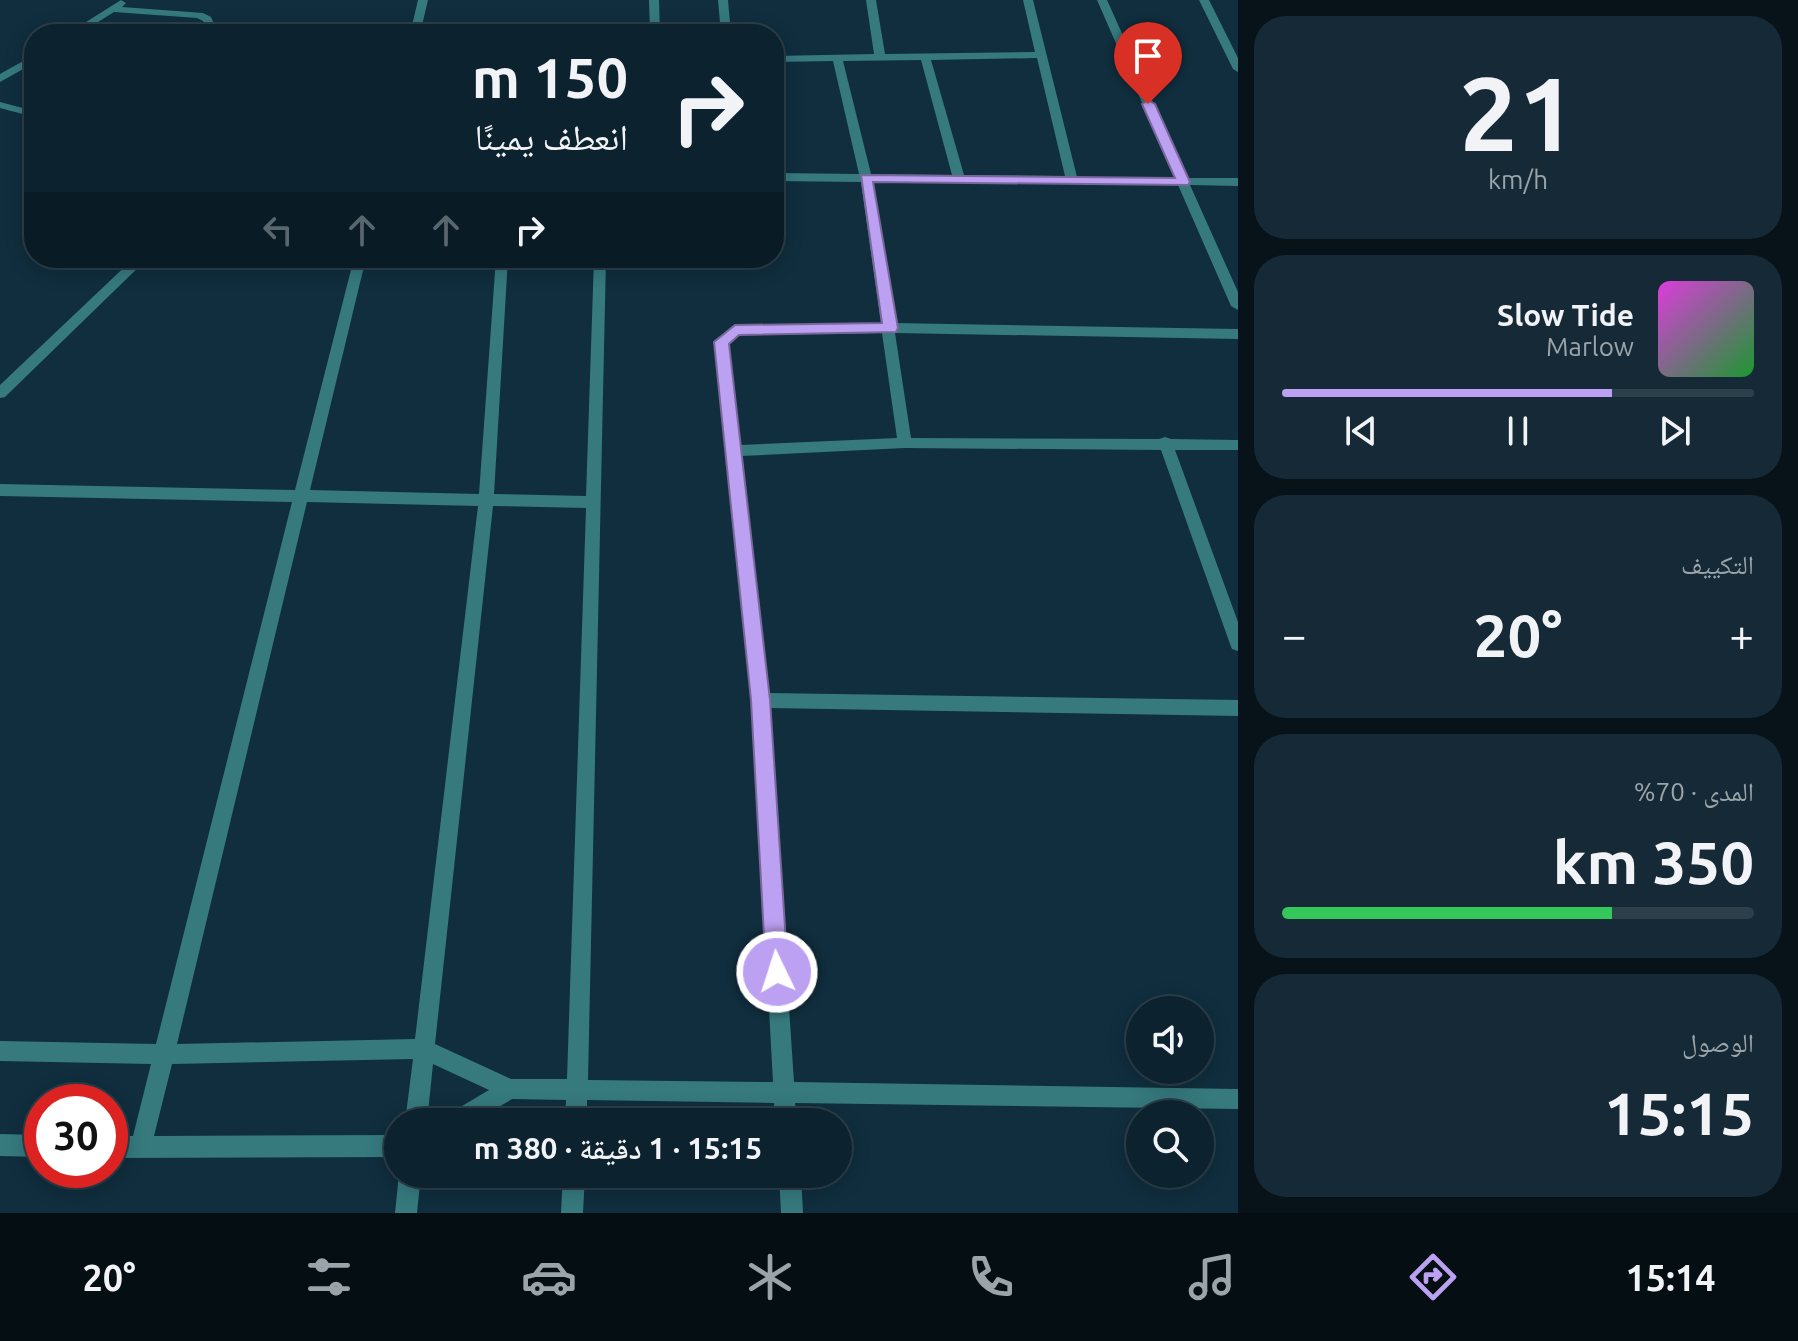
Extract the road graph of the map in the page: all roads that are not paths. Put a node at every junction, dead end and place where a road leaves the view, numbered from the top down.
1 (125, 0) edge
2 (423, 0) edge
3 (654, 0) edge
4 (723, 0) edge
5 (871, 0) edge
6 (1028, 0) edge
7 (1102, 0) edge
8 (1204, 0) edge
9 (112, 9) junction
10 (88, 24) edge
11 (209, 24) edge
12 (417, 24) edge
13 (655, 24) edge
14 (725, 24) edge
15 (1040, 55) junction
16 (925, 56) junction
17 (880, 57) junction
18 (837, 58) junction
19 (784, 59) edge
20 (24, 64) edge
21 (1238, 69) edge
22 (0, 79) edge
23 (0, 105) edge
24 (24, 111) edge
25 (784, 177) edge
26 (866, 178) junction
27 (959, 179) junction
28 (1072, 181) junction
29 (1183, 182) junction
30 (1238, 182) edge
31 (131, 268) edge
32 (358, 268) edge
33 (501, 268) edge
34 (600, 268) edge
35 (1238, 306) edge
36 (890, 328) junction
37 (1238, 334) edge
38 (0, 393) edge
39 (1165, 442) junction
40 (905, 443) junction
41 (1238, 445) edge
42 (733, 451) junction
43 (0, 490) edge
44 (301, 496) junction
45 (486, 500) junction
46 (593, 502) junction
47 (1238, 644) edge
48 (760, 700) junction
49 (1238, 708) edge
50 (424, 1049) junction
51 (0, 1051) edge
52 (164, 1054) junction
53 (510, 1089) junction
54 (577, 1090) junction
55 (785, 1093) junction
56 (1238, 1099) edge
57 (418, 1108) edge
58 (478, 1108) edge
59 (576, 1108) edge
60 (786, 1108) edge
61 (0, 1145) edge
62 (24, 1146) edge
63 (384, 1146) edge
64 (128, 1147) edge
65 (141, 1147) junction
66 (409, 1188) edge
67 (573, 1188) edge
68 (791, 1188) edge
69 (406, 1213) edge
70 (572, 1213) edge
71 (792, 1213) edge

1 - 9 street
2 - 12 street
3 - 13 street
4 - 14 street
5 - 17 street
6 - 15 street
7 - 29 street
8 - 21 street
9 - 10 street
9 - 11 street
15 - 16 street
15 - 28 street
16 - 17 street
16 - 27 street
17 - 18 street
18 - 19 street
18 - 26 street
20 - 22 street
23 - 24 street
25 - 26 street
26 - 27 street
26 - 36 street
27 - 28 street
28 - 29 street
29 - 30 street
29 - 35 street
31 - 38 street
32 - 44 street
33 - 45 street
34 - 46 street
36 - 37 street
36 - 40 street
36 - 42 street
39 - 40 street
39 - 41 street
39 - 47 street
40 - 42 street
42 - 48 street
43 - 44 street
44 - 45 street
44 - 52 street
45 - 46 street
45 - 50 street
46 - 54 street
48 - 49 street
48 - 55 street
50 - 52 street
50 - 53 street
50 - 57 street
51 - 52 street
52 - 65 street
53 - 54 street
53 - 58 street
54 - 55 street
54 - 59 street
55 - 56 street
55 - 60 street
61 - 62 street
63 - 65 street
64 - 65 street
66 - 69 street
67 - 70 street
68 - 71 street

